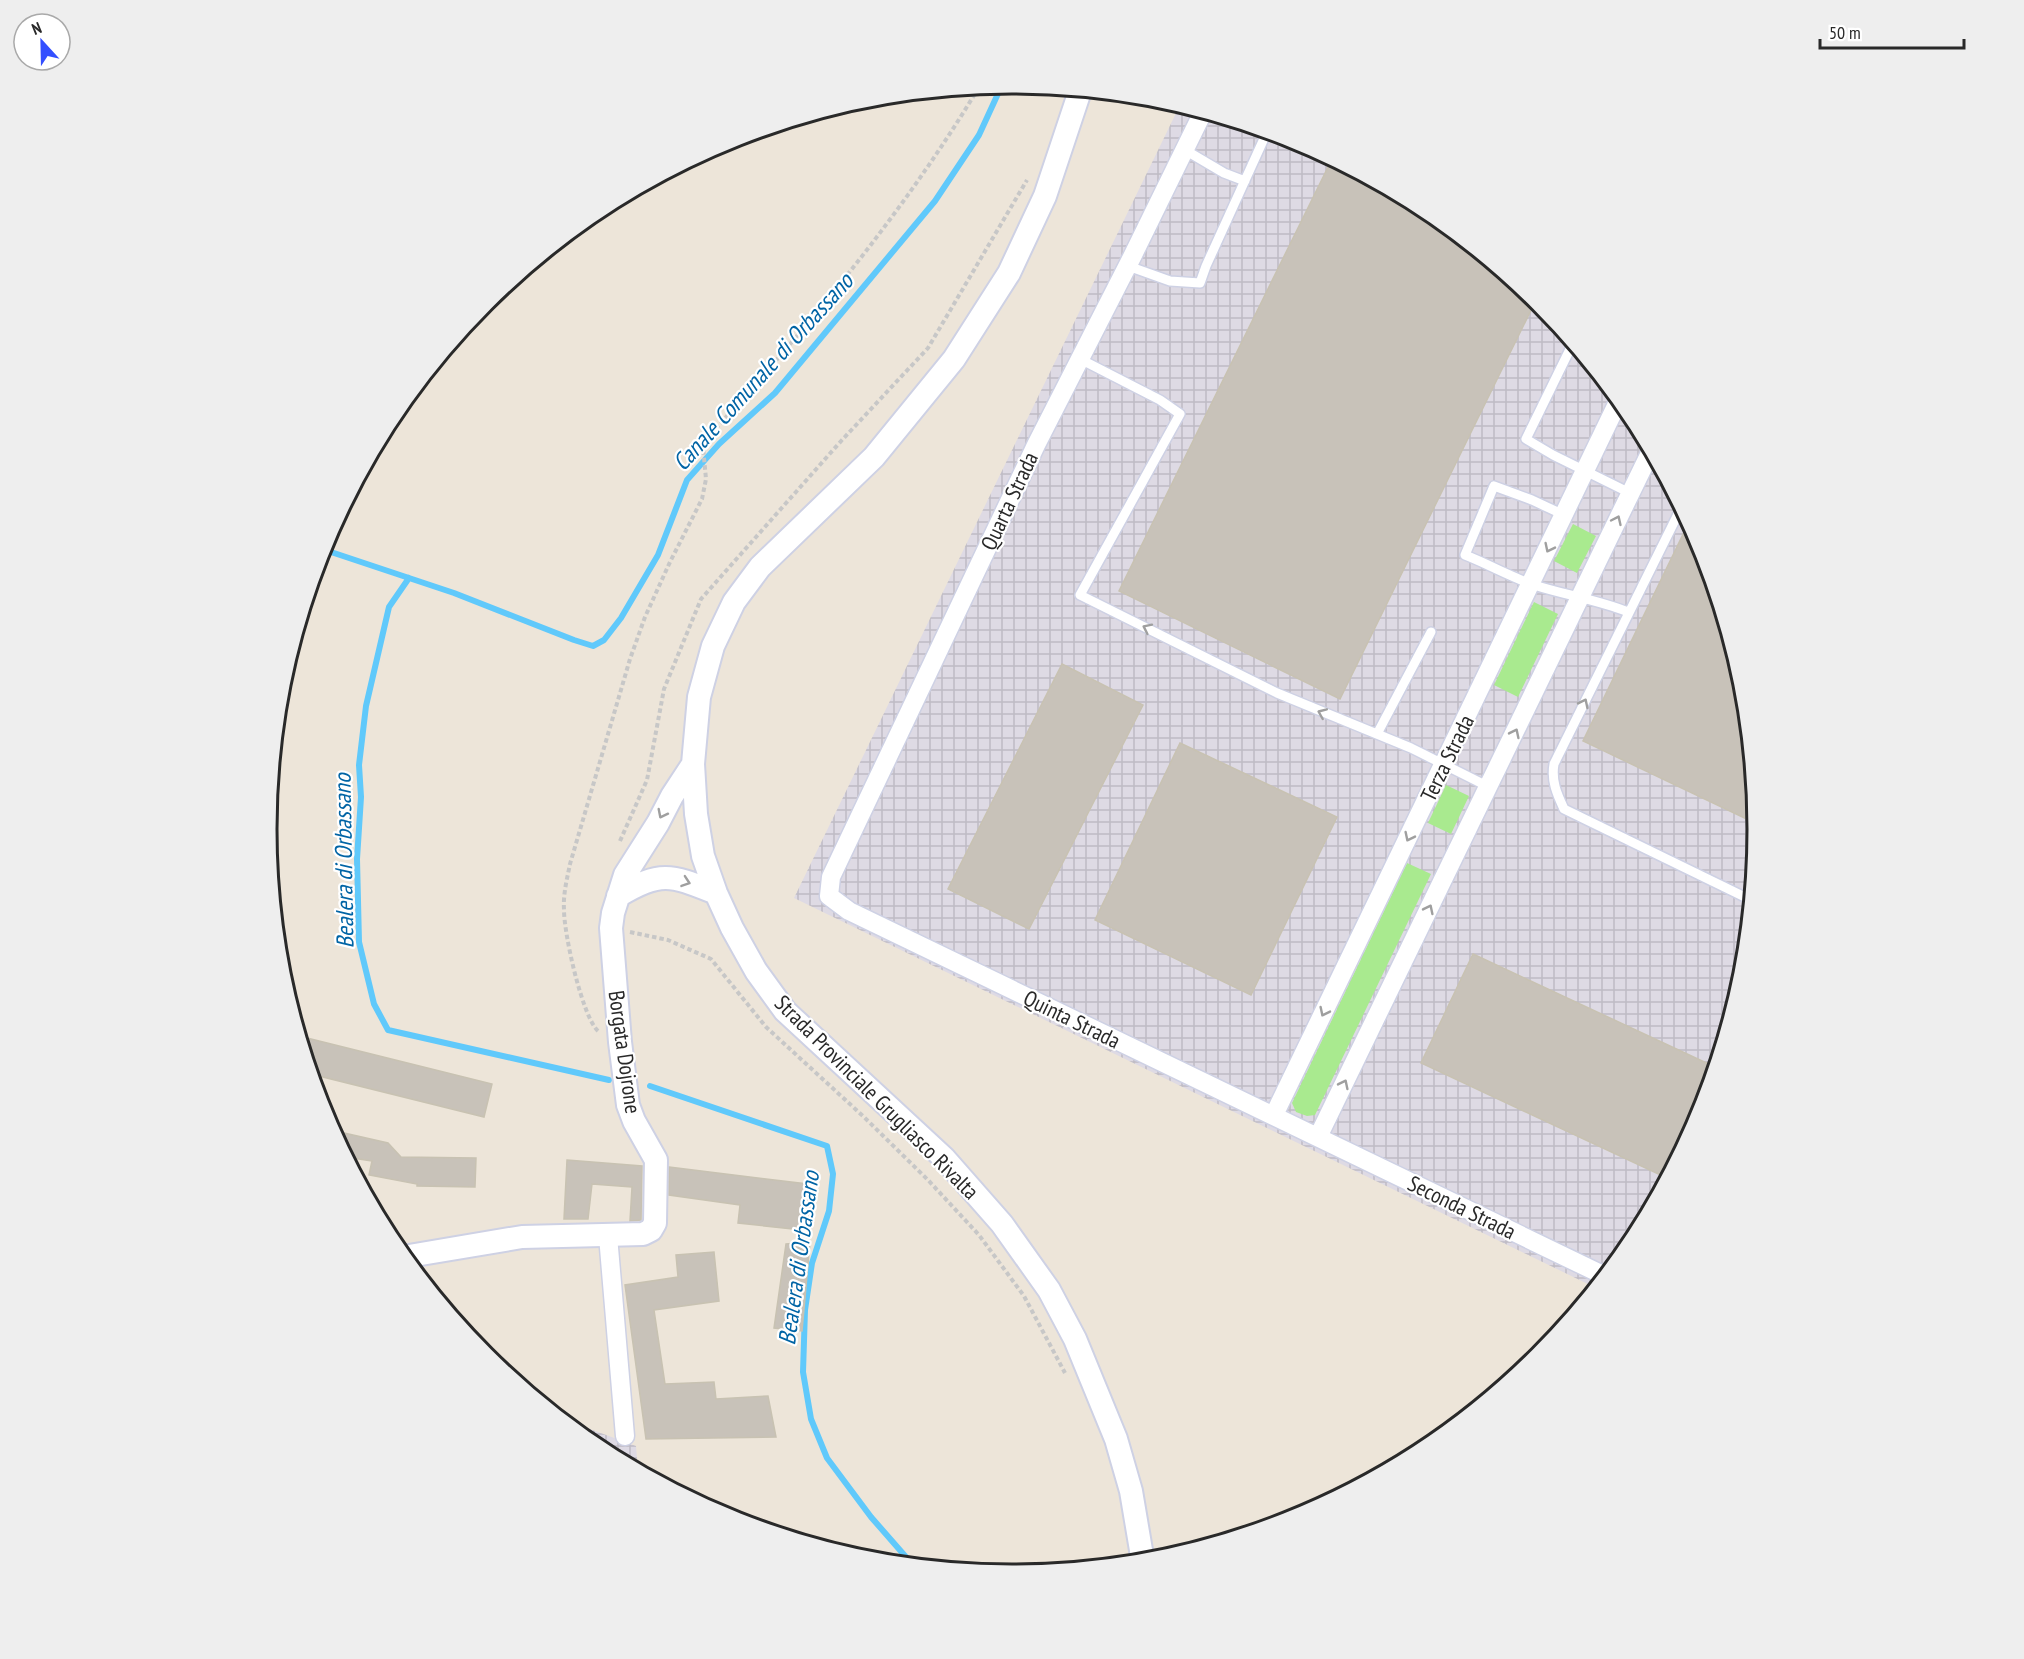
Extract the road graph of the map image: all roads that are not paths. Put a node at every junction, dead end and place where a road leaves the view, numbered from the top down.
1 (1078, 98) edge
2 (1199, 119) edge
3 (1264, 140) edge
4 (1185, 150) junction
5 (1245, 181) junction
6 (1128, 266) junction
7 (1569, 350) edge
8 (1080, 359) junction
9 (1615, 409) edge
10 (1647, 459) edge
11 (1586, 470) junction
12 (1630, 493) junction
13 (1564, 515) junction
14 (1677, 516) edge
15 (1531, 584) junction
16 (1580, 599) junction
17 (1628, 612) junction
18 (1431, 632) dead end
19 (1377, 734) junction
20 (693, 764) junction
21 (1444, 764) junction
22 (1489, 787) junction
23 (716, 893) junction
24 (618, 896) junction
25 (829, 896) joint
26 (1743, 897) edge
27 (1274, 1115) junction
28 (1318, 1137) junction
29 (608, 1236) junction
30 (413, 1255) edge
31 (1598, 1273) edge
32 (626, 1436) dead end
33 (1141, 1552) edge

1 - 20 street, Strada Provinciale Grugliasco Rivalta
2 - 4 street, Quarta Strada
3 - 5 lane
4 - 5 lane
4 - 6 street, Quarta Strada
5 - 6 lane
6 - 8 street, Quarta Strada
7 - 11 lane
19 -> 8 lane
8 - 25 street, Quarta Strada
9 - 11 street, Terza Strada
10 - 12 street
11 - 12 lane
11 - 13 street, Terza Strada
16 -> 12 street
13 -> 15 street, Terza Strada
13 - 15 lane
14 - 17 lane
15 - 16 lane
15 - 21 street, Terza Strada
16 - 17 lane
22 -> 16 street
26 -> 17 lane
18 - 19 lane
19 - 21 lane
20 - 23 street, Strada Provinciale Grugliasco Rivalta
20 -> 24 street, Borgata Dojrone
21 - 22 lane
21 -> 27 street, Terza Strada
28 -> 22 street
24 -> 23 street
23 - 33 street, Strada Provinciale Grugliasco Rivalta
24 - 29 street, Borgata Dojrone
25 - 27 street, Quinta Strada
27 - 28 street, Quinta Strada
28 - 31 street, Seconda Strada
29 - 30 street, Borgata Dojrone
29 - 32 street

